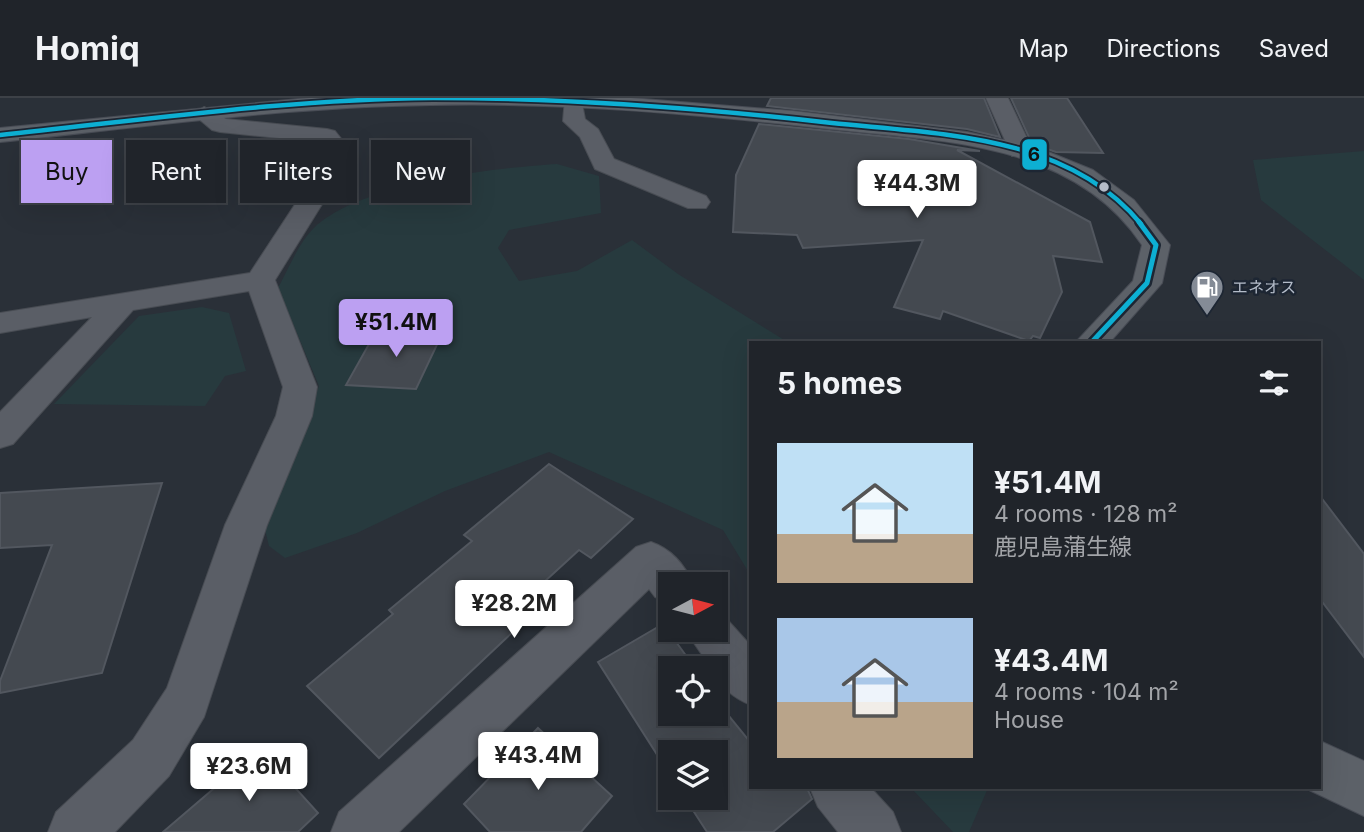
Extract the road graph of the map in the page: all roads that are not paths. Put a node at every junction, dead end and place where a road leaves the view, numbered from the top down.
1 (433, 98) edge
2 (997, 98) edge
3 (573, 102) junction
4 (204, 114) junction
5 (0, 135) edge
6 (1021, 151) junction
7 (697, 202) dead end
8 (260, 280) junction
9 (122, 304) junction
10 (0, 323) edge
11 (1093, 341) edge
12 (0, 435) edge
13 (661, 572) edge
14 (718, 642) edge
15 (749, 680) edge
16 (1321, 767) edge
17 (838, 789) edge
18 (1364, 789) edge
19 (76, 832) edge
20 (359, 832) edge
21 (873, 832) edge

1 - 3 main road
1 - 4 main road
2 - 6 street
3 - 6 main road
3 - 7 street
4 - 5 main road
4 - 8 street
6 - 11 main road
8 - 9 street
8 - 19 street
9 - 10 street
9 - 12 street
13 - 20 street
14 - 15 street
16 - 18 main road
17 - 21 street

